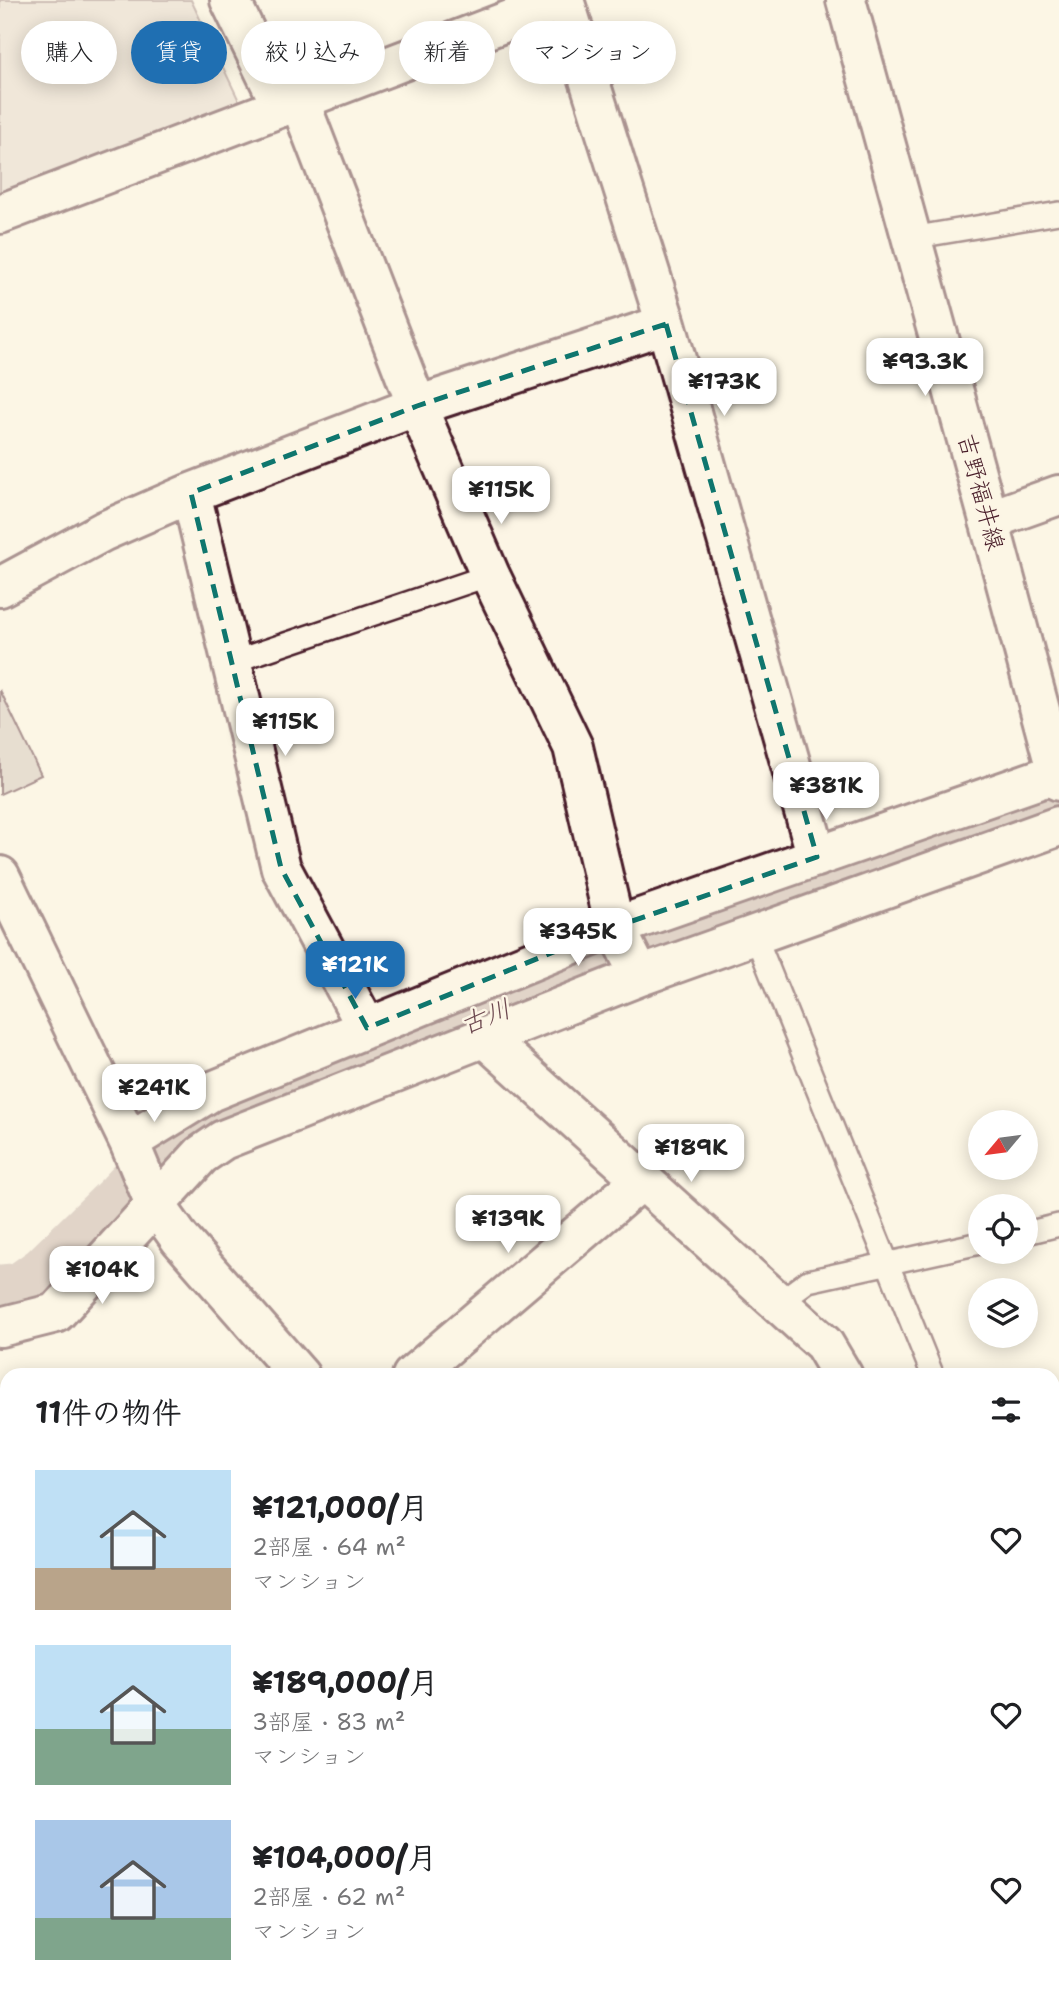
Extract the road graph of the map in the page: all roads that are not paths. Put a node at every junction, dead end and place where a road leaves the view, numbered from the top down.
1 (230, 0) edge
2 (846, 0) edge
3 (552, 2) edge
4 (291, 104) junction
5 (1059, 213) edge
6 (0, 214) edge
7 (911, 238) junction
8 (666, 324) junction
9 (417, 406) junction
10 (191, 492) junction
11 (1059, 495) edge
12 (989, 520) junction
13 (490, 575) junction
14 (0, 587) edge
15 (232, 662) junction
16 (1058, 777) edge
17 (1059, 826) edge
18 (817, 857) junction
19 (0, 876) edge
20 (615, 927) junction
21 (755, 935) junction
22 (14, 939) edge
23 (640, 976) junction
24 (367, 1028) junction
25 (484, 1037) junction
26 (129, 1142) junction
27 (642, 1180) junction
28 (155, 1204) junction
29 (1059, 1225) edge
30 (1038, 1230) edge
31 (968, 1246) edge
32 (887, 1264) junction
33 (778, 1303) junction
34 (0, 1327) edge
35 (293, 1368) edge
36 (421, 1368) edge
37 (838, 1368) edge
38 (930, 1368) edge

1 - 4 street
2 - 7 street, 吉野福井線
3 - 4 street
3 - 8 street
4 - 6 street
4 - 9 street
5 - 7 lane
7 - 12 street, 吉野福井線
8 - 9 street
8 - 18 street
9 - 10 street
9 - 13 street
10 - 14 street
10 - 15 street
11 - 12 street
12 - 16 street, 吉野福井線
13 - 15 lane
13 - 20 street
15 - 24 street
16 - 18 street
17 - 21 street
18 - 20 street
19 - 22 street
20 - 23 street
20 - 24 street
21 - 23 street
21 - 32 lane
22 - 26 street
23 - 25 street
24 - 26 street
25 - 27 street
25 - 28 street
26 - 28 street
27 - 33 street
27 - 36 street
28 - 34 street
28 - 35 street
29 - 30 lane
31 - 32 lane
32 - 33 lane
32 - 38 lane
33 - 37 street

